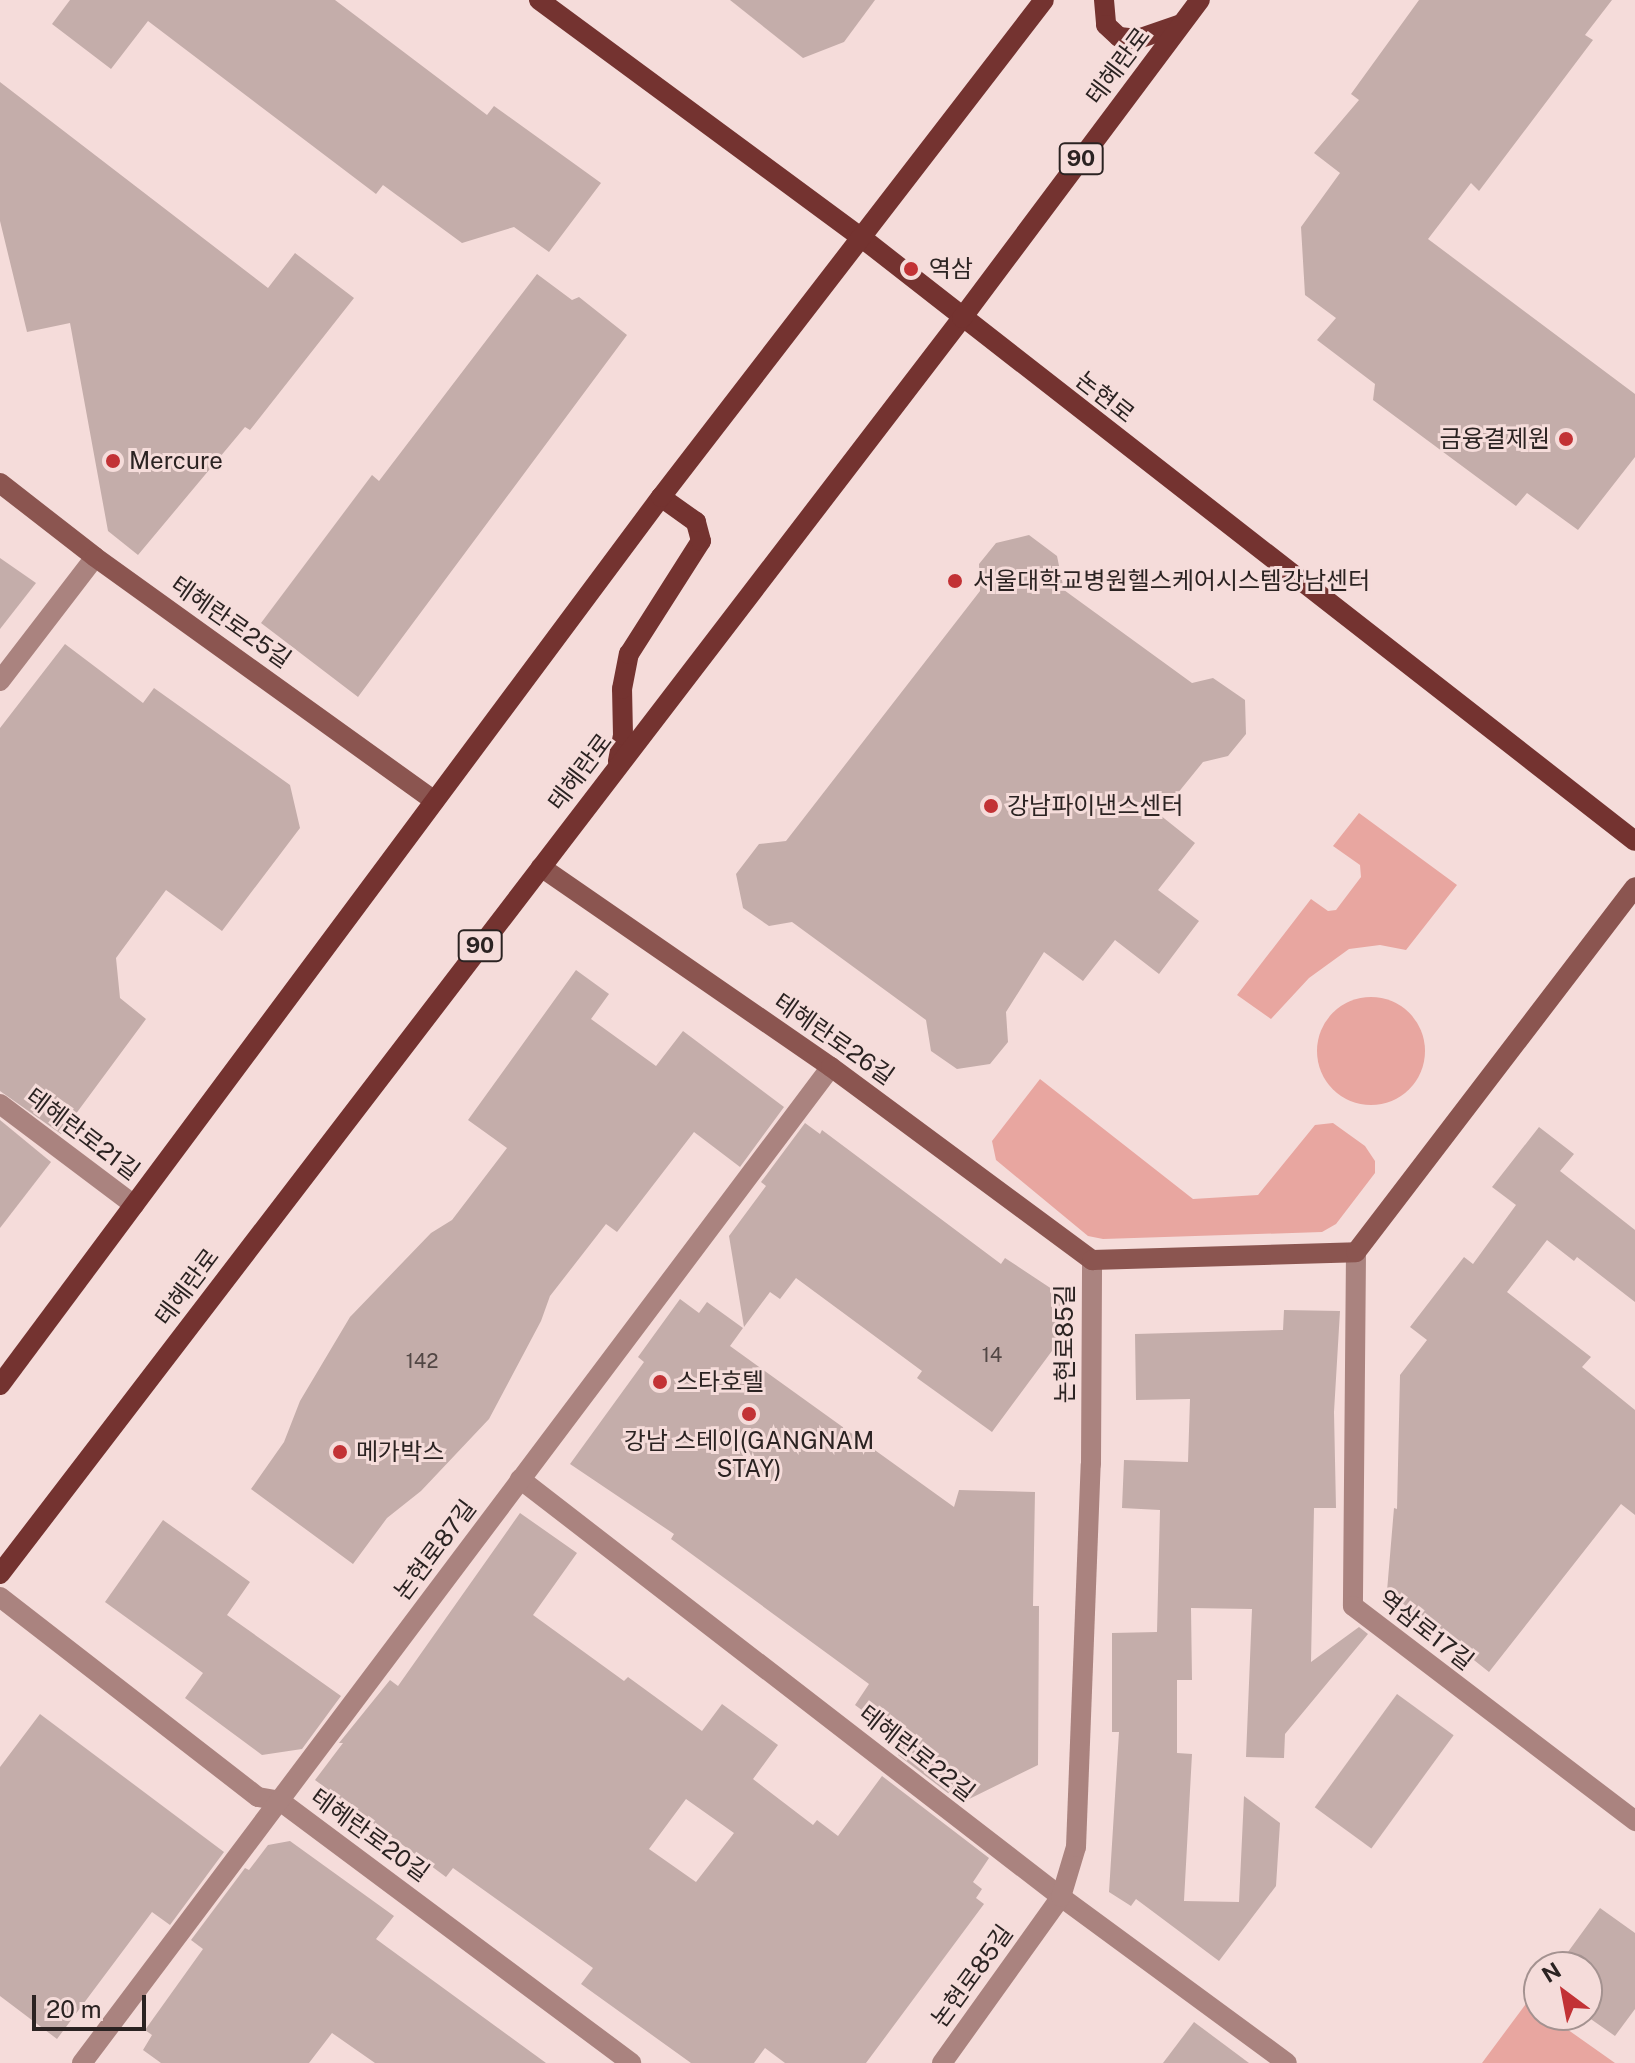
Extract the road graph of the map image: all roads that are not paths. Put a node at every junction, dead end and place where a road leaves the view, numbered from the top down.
1 (539, 0) edge
2 (1044, 0) edge
3 (1104, 0) edge
4 (1200, 0) edge
5 (1182, 24) junction
6 (862, 238) junction
7 (962, 318) junction
8 (0, 483) edge
9 (661, 497) junction
10 (95, 557) junction
11 (0, 681) edge
12 (617, 765) junction
13 (434, 801) junction
14 (1635, 841) edge
15 (541, 867) junction
16 (1635, 887) edge
17 (831, 1067) junction
18 (0, 1104) edge
19 (134, 1205) junction
20 (1356, 1252) junction
21 (1092, 1260) junction
22 (0, 1385) edge
23 (520, 1479) junction
24 (0, 1574) edge
25 (0, 1597) edge
26 (280, 1801) junction
27 (1635, 1821) edge
28 (1061, 1897) junction
29 (82, 2063) edge
30 (631, 2063) edge
31 (942, 2063) edge
32 (1287, 2063) edge

1 - 6 main road, 논현로
2 - 6 main road
3 - 5 main road
4 - 5 main road, 테헤란로 / 90
5 - 7 main road, 테헤란로 / 90
6 - 7 main road, 논현로
6 - 9 main road
7 - 12 main road, 테헤란로 / 90
7 - 14 main road, 논현로
8 - 10 street, 테헤란로25길
9 - 12 main road
9 - 13 main road
10 - 11 street
10 - 13 street, 테헤란로25길
12 - 15 main road, 테헤란로 / 90
13 - 19 main road
15 - 17 street, 테헤란로26길
15 - 24 main road, 테헤란로 / 90
16 - 20 street
17 - 21 street, 테헤란로26길
17 - 23 street, 논현로87길
18 - 19 street, 테헤란로21길
19 - 22 main road
20 - 21 street, 논현로85길
20 - 27 street, 역삼로17길
21 - 28 street, 논현로85길
23 - 26 street, 논현로87길
23 - 28 street, 테헤란로22길
25 - 26 street, 테헤란로20길
26 - 29 street, 논현로87길
26 - 30 street, 테헤란로20길
28 - 31 street, 논현로85길
28 - 32 street, 테헤란로22길

